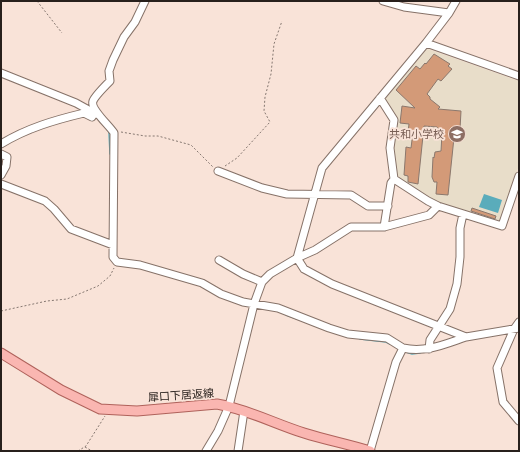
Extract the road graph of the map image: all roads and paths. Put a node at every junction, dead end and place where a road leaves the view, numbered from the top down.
1 (37, 1) edge
2 (145, 1) edge
3 (383, 1) edge
4 (456, 1) edge
5 (449, 13) junction
6 (282, 21) dead end
7 (62, 33) dead end
8 (426, 43) junction
9 (1, 73) edge
10 (519, 76) edge
11 (380, 98) junction
12 (101, 118) junction
13 (112, 130) junction
14 (1, 144) edge
15 (1, 154) edge
16 (218, 171) junction
17 (1, 175) edge
18 (519, 176) edge
19 (394, 179) junction
20 (1, 184) edge
21 (315, 195) junction
22 (388, 206) junction
23 (438, 206) junction
24 (463, 214) junction
25 (384, 227) junction
26 (111, 244) junction
27 (297, 258) junction
28 (219, 260) dead end
29 (116, 262) junction
30 (262, 282) junction
31 (254, 304) junction
32 (1, 311) edge
33 (519, 322) edge
34 (439, 326) junction
35 (517, 329) edge
36 (466, 337) junction
37 (403, 348) junction
38 (429, 349) junction
39 (1, 353) edge
40 (229, 406) junction
41 (109, 409) junction
42 (244, 411) junction
43 (519, 421) edge
44 (84, 447) junction
45 (78, 451) edge
46 (92, 451) edge
47 (206, 451) edge
48 (238, 451) edge
49 (370, 451) edge

1 - 7 path
2 - 12 street
3 - 5 street
4 - 5 street
5 - 8 street
6 - 16 path
8 - 10 street
8 - 11 street
9 - 12 street
11 - 19 street
11 - 21 street
12 - 13 street
12 - 14 street
13 - 16 path
13 - 26 street
15 - 17 street
16 - 21 street
18 - 24 street
19 - 22 street
19 - 23 street
20 - 26 street
21 - 22 street
21 - 27 street
22 - 25 street
23 - 24 street
23 - 25 street
24 - 34 street
25 - 27 street
26 - 29 street
27 - 30 street
27 - 34 street
28 - 30 street
29 - 31 street
29 - 32 path
30 - 31 street
31 - 37 street
31 - 40 street
33 - 35 street
34 - 36 street
34 - 38 street
35 - 36 street
35 - 43 street
36 - 38 street
37 - 38 street
37 - 49 street
39 - 41 main road, 犀口下居返線
40 - 41 main road, 犀口下居返線
40 - 42 main road, 犀口下居返線
40 - 47 street
41 - 44 path
42 - 48 street
42 - 49 main road, 犀口下居返線
44 - 45 path
44 - 46 path

